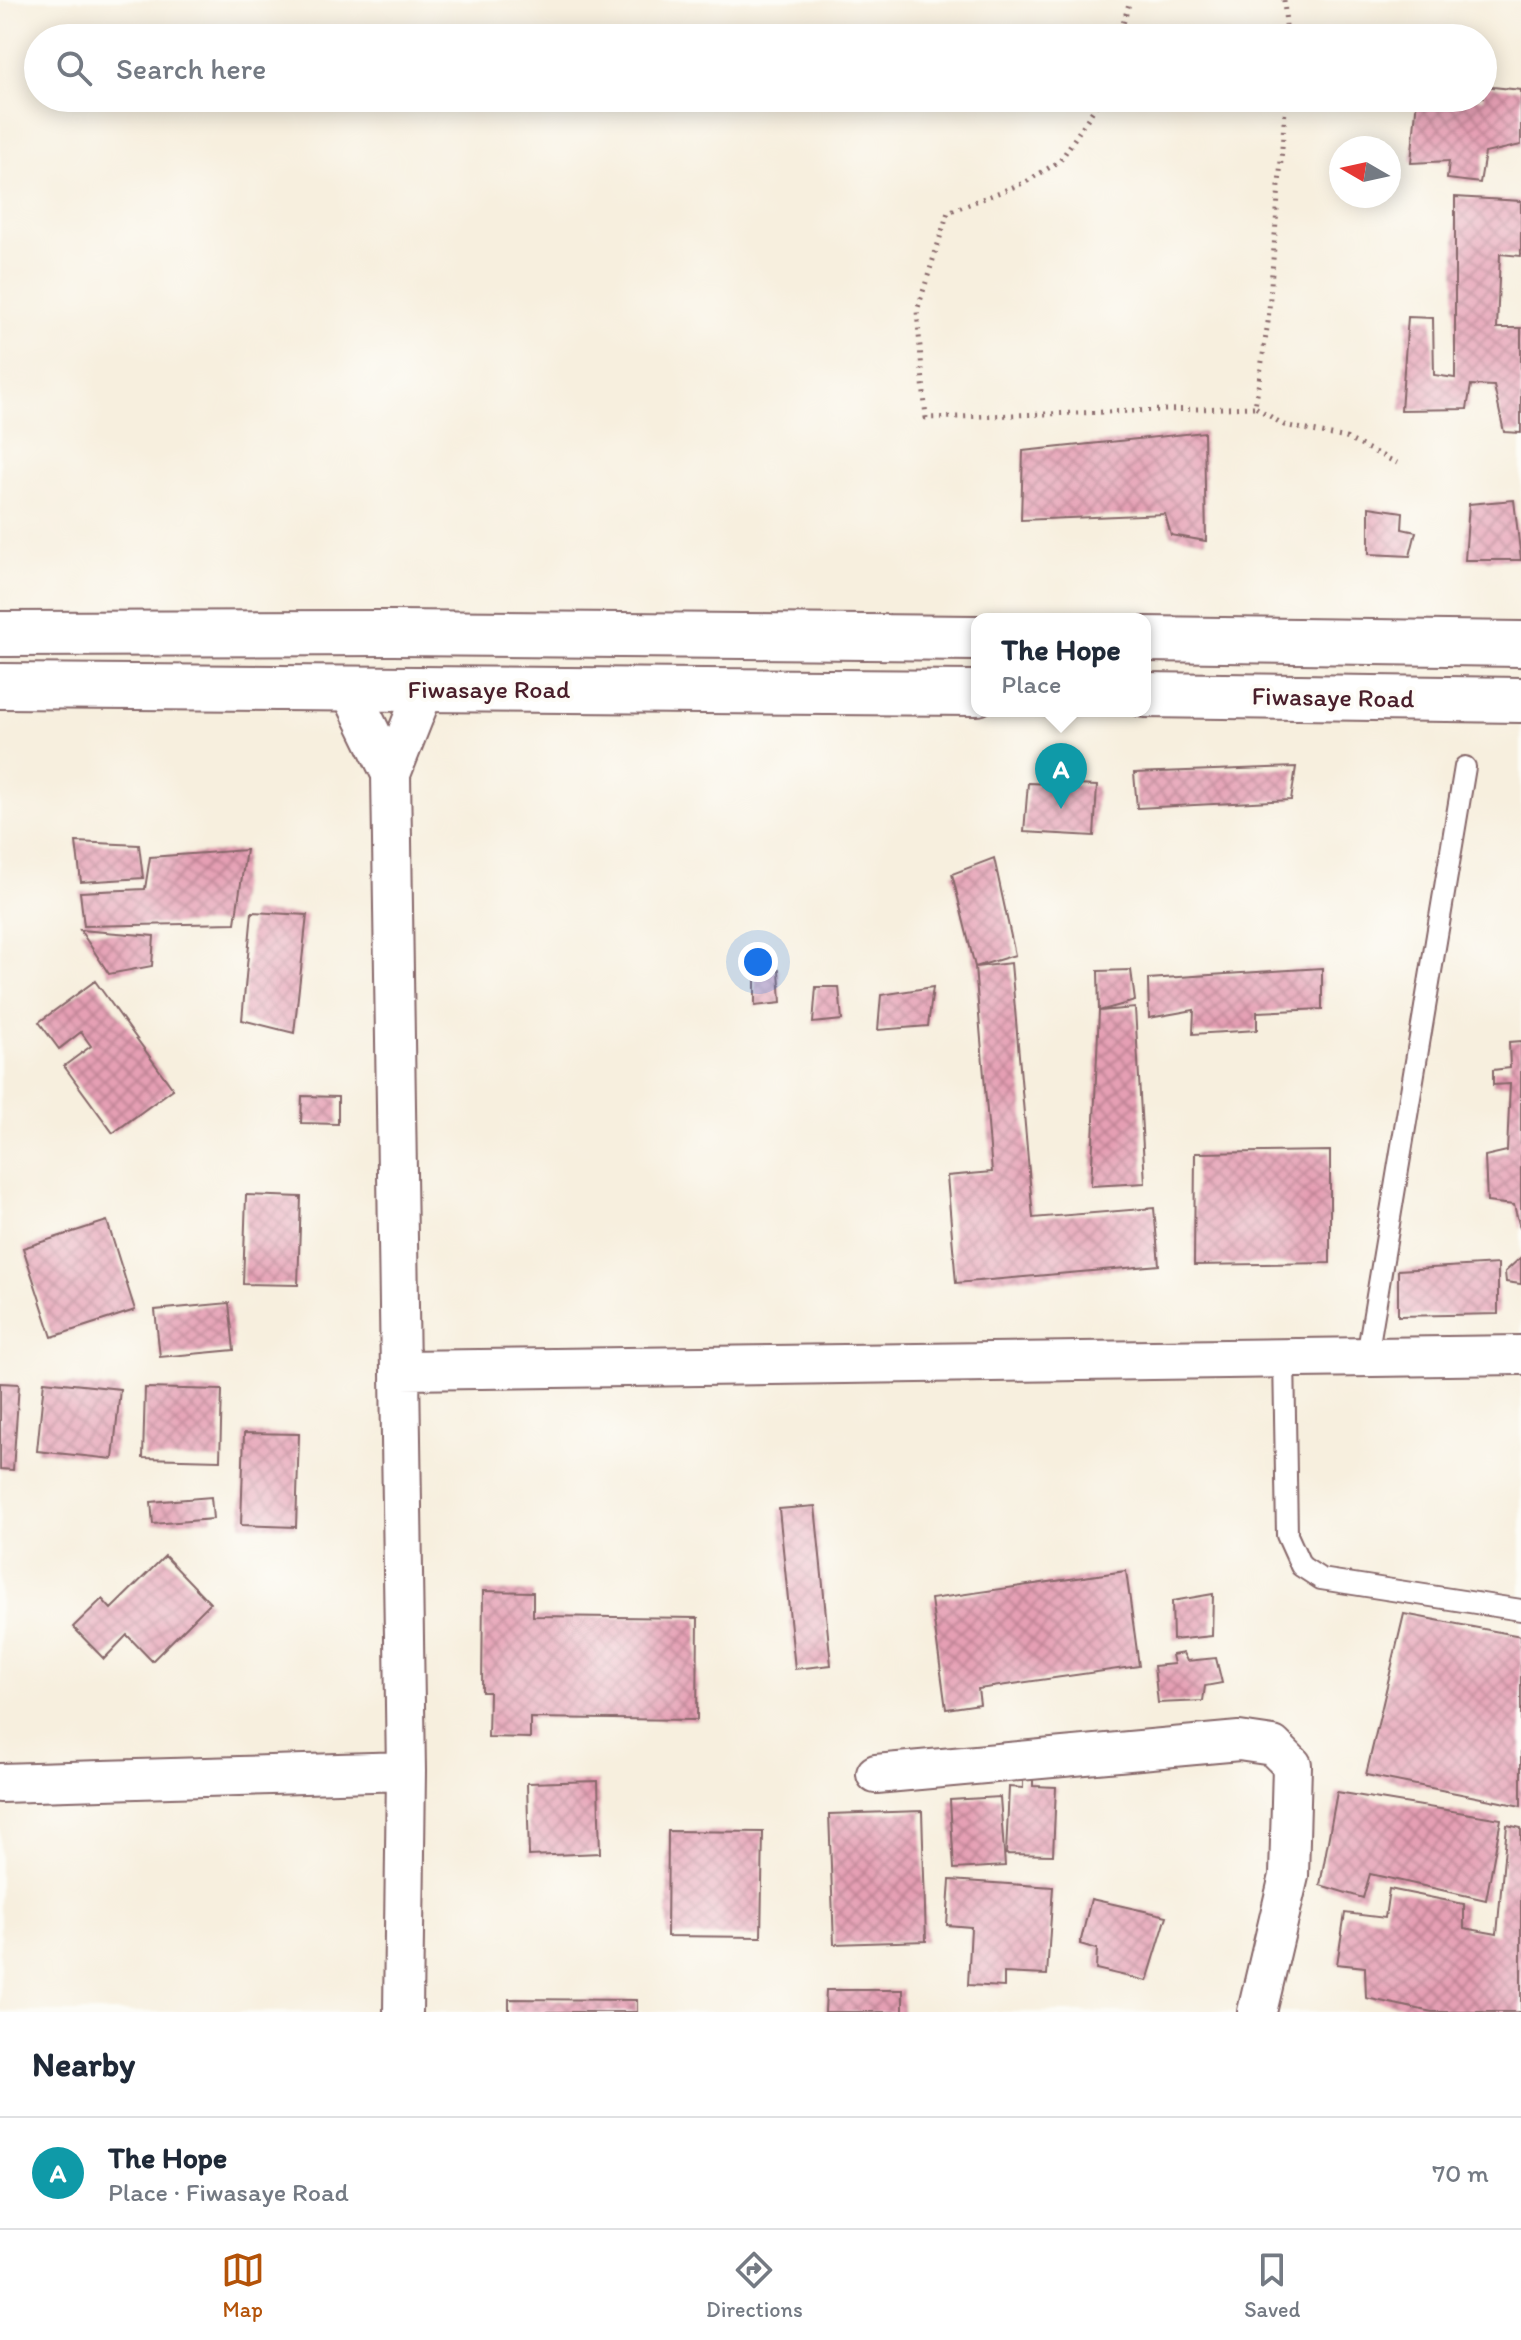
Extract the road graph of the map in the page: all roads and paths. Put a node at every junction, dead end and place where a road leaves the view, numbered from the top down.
1 (1130, 0) edge
2 (1284, 0) edge
3 (1123, 24) edge
4 (1286, 24) edge
5 (1092, 112) edge
6 (1285, 112) edge
7 (1255, 407) junction
8 (1397, 463) dead end
9 (0, 634) edge
10 (971, 638) edge
11 (1151, 639) edge
12 (1521, 644) edge
13 (0, 686) edge
14 (349, 688) junction
15 (425, 688) junction
16 (971, 693) edge
17 (1151, 695) edge
18 (1521, 700) edge
19 (1465, 767) dead end
20 (391, 774) junction
21 (1521, 1355) edge
22 (1367, 1356) junction
23 (1284, 1357) junction
24 (402, 1370) junction
25 (1521, 1610) edge
26 (406, 1771) junction
27 (876, 1774) dead end
28 (0, 1783) edge
29 (403, 2012) edge
30 (1257, 2012) edge

1 - 3 path
2 - 4 path
5 - 7 path
6 - 7 path
7 - 8 path
9 - 10 main road
11 - 12 main road
13 - 14 main road, Fiwasaye Road
14 - 15 main road, Fiwasaye Road
14 - 20 street
15 - 16 main road, Fiwasaye Road
15 - 20 street
17 - 18 main road, Fiwasaye Road
19 - 22 lane
20 - 24 street
21 - 22 street
22 - 23 street
23 - 24 street
23 - 25 lane
24 - 26 street
26 - 28 street
26 - 29 street
27 - 30 street

